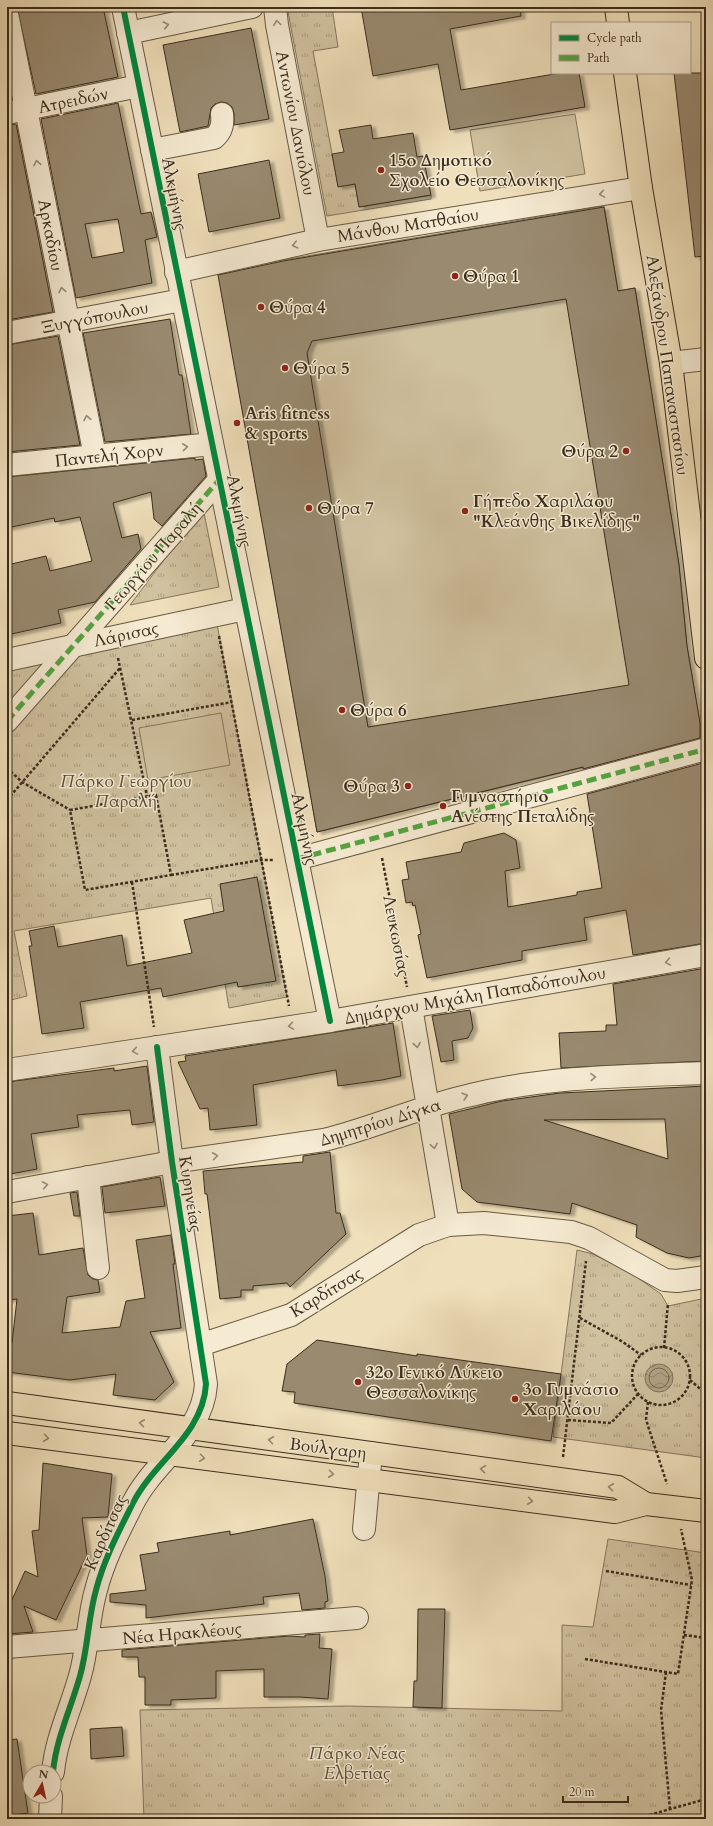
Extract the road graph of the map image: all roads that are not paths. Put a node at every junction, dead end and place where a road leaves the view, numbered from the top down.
1 (122, 7) edge
2 (252, 7) edge
3 (275, 7) edge
4 (616, 7) edge
5 (7, 14) edge
6 (618, 22) edge
7 (128, 33) junction
8 (625, 74) edge
9 (139, 86) junction
10 (16, 111) edge
11 (222, 114) dead end
12 (152, 150) junction
13 (641, 188) junction
14 (318, 240) junction
15 (176, 272) junction
16 (182, 300) junction
17 (68, 322) junction
18 (7, 333) edge
19 (706, 359) edge
20 (671, 363) junction
21 (212, 444) junction
22 (95, 456) junction
23 (7, 465) edge
24 (219, 480) junction
25 (245, 609) junction
26 (704, 628) edge
27 (74, 645) junction
28 (706, 658) edge
29 (7, 660) edge
30 (7, 721) edge
31 (706, 748) edge
32 (297, 859) junction
33 (706, 955) edge
34 (411, 1007) junction
35 (330, 1021) junction
36 (157, 1047) junction
37 (7, 1070) edge
38 (706, 1073) edge
39 (428, 1108) junction
40 (172, 1162) junction
41 (88, 1177) junction
42 (7, 1192) edge
43 (448, 1225) junction
44 (98, 1268) dead end
45 (706, 1277) edge
46 (200, 1345) junction
47 (7, 1403) edge
48 (190, 1430) junction
49 (7, 1433) edge
50 (371, 1453) junction
51 (171, 1454) junction
52 (369, 1479) junction
53 (646, 1504) junction
54 (706, 1511) edge
55 (364, 1529) dead end
56 (357, 1618) dead end
57 (86, 1642) junction
58 (7, 1647) edge
59 (55, 1764) edge
60 (51, 1804) edge
61 (50, 1819) edge

1 - 7 street, Αλκμήνης
7 -> 2 street
14 -> 3 street, Αντωνίου Δανιόλου
4 - 6 main road
5 - 10 street, Αρκαδίου
7 - 9 street, Αλκμήνης
8 - 13 main road, Αλεξάνδρου Παπαναστασίου
9 - 10 street, Ατρειδών
9 - 12 street, Αλκμήνης
17 -> 10 street, Αρκαδίου
11 - 12 street
12 - 15 street, Αλκμήνης
13 -> 14 street, Μάνθου Ματθαίου
13 - 20 main road, Αλεξάνδρου Παπαναστασίου
14 -> 15 street, Μάνθου Ματθαίου
15 - 16 street, Αλκμήνης
16 - 17 street, Ξυγγόπουλου
16 - 21 street, Αλκμήνης
17 - 18 street, Ξυγγόπουλου
22 -> 17 street, Αρκαδίου
19 - 20 street
20 - 26 main road, Αλεξάνδρου Παπαναστασίου
22 -> 21 street, Παντελή Χορν
21 - 24 street, Αλκμήνης
22 - 23 street, Παντελή Χορν
24 - 25 street, Αλκμήνης
24 - 27 street, Γεωργίου Παραλή
25 - 27 street, Λάρισας
25 - 32 street, Αλκμήνης
26 - 28 main road, Αλεξάνδρου Παπαναστασίου
27 - 29 street, Λάρισας
27 - 30 street, Γεωργίου Παραλή
31 - 32 street
32 - 35 street, Αλκμήνης
33 -> 34 street, Δημάρχου Μιχάλη Παπαδόπουλου
34 - 35 street, Δημάρχου Μιχάλη Παπαδόπουλου
34 -> 39 street
35 -> 36 street, Δημάρχου Μιχάλη Παπαδόπουλου
36 -> 37 street, Δημάρχου Μιχάλη Παπαδόπουλου
36 - 40 street, Κυρηνείας
39 -> 38 street, Δημητρίου Δίγκα
40 -> 39 street, Δημητρίου Δίγκα
39 -> 43 street
40 - 41 street, Δημητρίου Δίγκα
40 - 46 street, Κυρηνείας
42 -> 41 street, Δημητρίου Δίγκα
41 - 44 street
43 - 45 street, Καρδίτσας
43 - 46 street, Καρδίτσας
46 - 48 street, Καρδίτσας
48 -> 47 main road, Βούλγαρη
50 -> 48 main road, Βούλγαρη
48 - 51 street, Καρδίτσας
49 -> 51 main road, Βούλγαρη
50 - 52 street
53 -> 50 main road, Βούλγαρη
51 -> 52 main road, Βούλγαρη
51 - 57 street, Καρδίτσας
52 -> 53 main road, Βούλγαρη
52 - 55 street
53 - 54 main road, Βούλγαρη
56 - 57 street, Νέα Ηρακλέους
57 - 58 street, Νέα Ηρακλέους
57 - 59 street, Καρδίτσας
60 - 61 street

